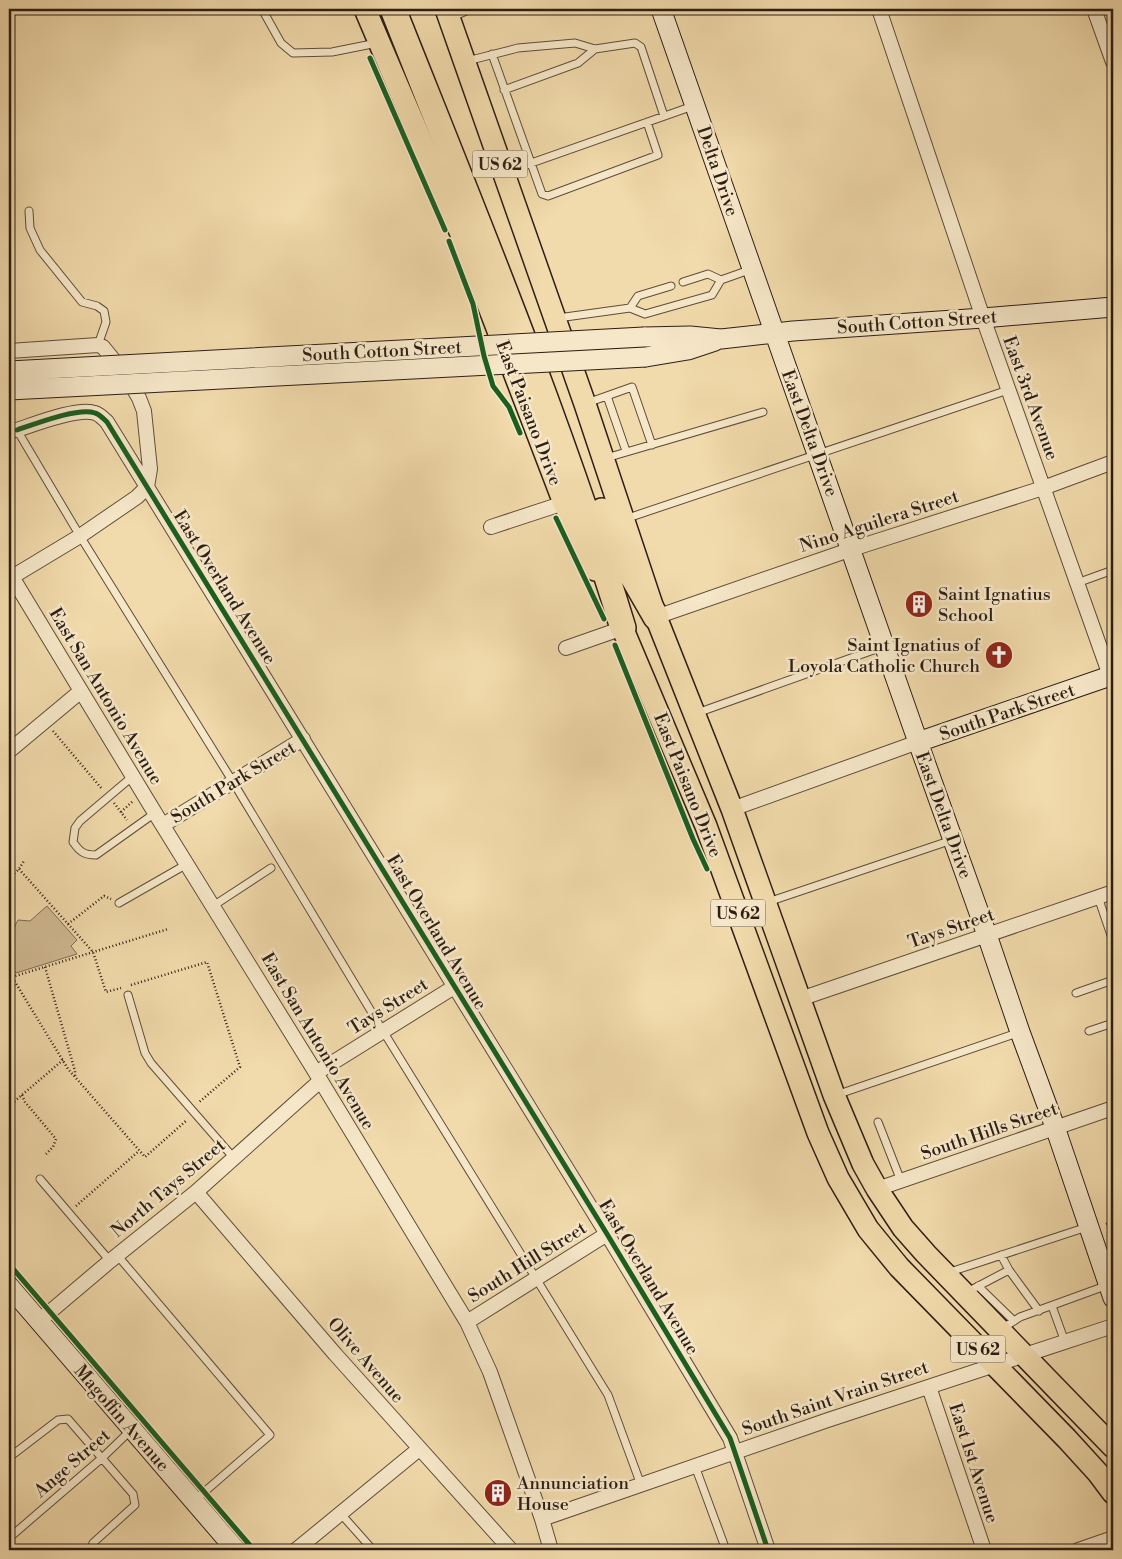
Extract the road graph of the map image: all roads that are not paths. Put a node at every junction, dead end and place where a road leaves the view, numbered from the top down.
1 (262, 9) edge
2 (365, 9) edge
3 (393, 9) edge
4 (411, 9) edge
5 (473, 9) edge
6 (661, 9) edge
7 (879, 9) edge
8 (1094, 9) edge
9 (448, 13) edge
10 (380, 42) junction
11 (595, 50) junction
12 (492, 54) junction
13 (464, 62) junction
14 (1113, 62) edge
15 (504, 90) junction
16 (696, 106) junction
17 (664, 116) junction
18 (647, 122) junction
19 (531, 164) junction
20 (503, 173) junction
21 (29, 211) dead end
22 (752, 269) junction
23 (720, 280) junction
24 (683, 282) dead end
25 (671, 286) dead end
26 (1113, 306) edge
27 (630, 308) junction
28 (554, 318) junction
29 (983, 318) junction
30 (774, 333) junction
31 (721, 339) junction
32 (98, 345) junction
33 (9, 351) edge
34 (9, 371) edge
35 (135, 374) junction
36 (9, 390) edge
37 (1008, 390) junction
38 (607, 396) junction
39 (585, 404) junction
40 (763, 412) dead end
41 (17, 430) joint
42 (652, 446) junction
43 (626, 451) junction
44 (818, 455) junction
45 (604, 459) junction
46 (1113, 462) edge
47 (147, 487) junction
48 (1043, 488) junction
49 (564, 503) junction
50 (623, 519) junction
51 (492, 527) dead end
52 (80, 536) junction
53 (852, 549) junction
54 (1113, 570) edge
55 (10, 575) edge
56 (1076, 583) junction
57 (656, 616) junction
58 (623, 628) junction
59 (885, 647) junction
60 (566, 648) dead end
61 (1112, 679) edge
62 (81, 691) junction
63 (694, 714) junction
64 (303, 739) junction
65 (918, 742) junction
66 (9, 752) edge
67 (133, 776) junction
68 (233, 782) junction
69 (732, 809) junction
70 (154, 813) junction
71 (163, 825) junction
72 (953, 839) junction
73 (187, 864) junction
74 (272, 868) dead end
75 (1113, 892) edge
76 (1098, 897) junction
77 (765, 903) junction
78 (119, 904) road end
79 (213, 906) junction
80 (987, 935) junction
81 (1113, 941) edge
82 (1113, 980) edge
83 (454, 987) junction
84 (1076, 993) dead end
85 (128, 994) dead end
86 (800, 999) junction
87 (1113, 1023) edge
88 (383, 1031) junction
89 (1089, 1031) dead end
90 (1020, 1032) junction
91 (318, 1077) junction
92 (834, 1095) junction
93 (1113, 1108) edge
94 (878, 1122) dead end
95 (1055, 1127) junction
96 (233, 1158) junction
97 (40, 1179) dead end
98 (901, 1181) junction
99 (877, 1189) junction
100 (196, 1192) junction
101 (1097, 1225) junction
102 (607, 1234) junction
103 (1001, 1255) junction
104 (113, 1258) junction
105 (1009, 1270) junction
106 (945, 1274) junction
107 (536, 1278) junction
108 (9, 1286) edge
109 (971, 1290) junction
110 (1111, 1291) edge
111 (1052, 1306) junction
112 (1039, 1311) junction
113 (38, 1322) junction
114 (467, 1322) junction
115 (1007, 1326) junction
116 (1113, 1326) edge
117 (1065, 1342) junction
118 (1025, 1355) junction
119 (994, 1366) junction
120 (929, 1387) junction
121 (132, 1430) junction
122 (1113, 1447) edge
123 (419, 1449) junction
124 (735, 1452) junction
125 (9, 1456) edge
126 (102, 1458) junction
127 (696, 1466) junction
128 (641, 1485) junction
129 (1113, 1493) edge
130 (194, 1501) junction
131 (342, 1514) junction
132 (542, 1519) junction
133 (9, 1538) edge
134 (1113, 1538) edge
135 (91, 1550) edge
136 (236, 1550) edge
137 (296, 1550) edge
138 (373, 1550) edge
139 (511, 1550) edge
140 (551, 1550) edge
141 (726, 1550) edge
142 (768, 1550) edge
143 (984, 1550) edge
144 (1078, 1550) edge

1 - 10 lane
2 - 10 main road, East Paisano Drive / US 62
3 - 58 highway
4 - 57 highway
5 - 9 lane
6 - 16 street, Delta Drive
7 - 29 street, East 3rd Avenue
8 - 14 street
9 - 13 main road, East Paisano Drive / US 62
10 - 49 main road, East Paisano Drive / US 62
11 - 12 lane
11 - 15 lane
11 - 17 lane
12 - 13 lane
12 - 15 lane
13 - 20 main road, East Paisano Drive / US 62
15 - 19 lane
16 - 17 lane
16 - 22 street, Delta Drive
17 - 18 lane
18 - 19 lane
18 - 19 lane
19 - 20 lane
20 - 28 main road, East Paisano Drive / US 62
21 - 32 lane
22 - 23 lane
22 - 30 street, Delta Drive
23 - 24 lane
23 - 27 lane
25 - 27 lane
26 - 29 street, South Cotton Street
27 - 28 lane
28 - 39 main road, East Paisano Drive / US 62
29 - 30 street, South Cotton Street
29 - 37 street, East 3rd Avenue
30 - 31 street, South Cotton Street
30 - 44 street, East Delta Drive
31 - 35 street, South Cotton Street, bridge
31 - 35 street, South Cotton Street, bridge
32 - 33 street
32 - 47 street
34 - 35 street, bridge
35 - 36 street, bridge
37 - 44 lane
37 - 48 street, East 3rd Avenue
38 - 39 lane
38 - 42 lane
38 - 43 lane
39 - 45 main road, East Paisano Drive / US 62
40 - 42 lane
41 - 47 street, East Overland Avenue
41 - 52 lane
42 - 43 lane
43 - 45 lane
44 - 50 lane
44 - 53 street, East Delta Drive
45 - 50 main road, East Paisano Drive / US 62
46 - 48 street, Nino Aguilera Street
47 - 52 street
47 - 64 street, East Overland Avenue
48 - 53 street, Nino Aguilera Street
48 - 56 street, East 3rd Avenue
49 - 51 street
49 - 58 main road, East Paisano Drive / US 62
50 - 57 main road, East Paisano Drive / US 62
52 - 55 street
52 - 68 lane
53 - 57 street, Nino Aguilera Street
53 - 59 street, East Delta Drive
54 - 56 lane
55 - 62 street, East San Antonio Avenue
56 - 61 street, East 3rd Avenue
57 - 63 main road, East Paisano Drive / US 62
58 - 60 street
58 - 119 main road, East Paisano Drive / US 62
59 - 63 lane
59 - 65 street, East Delta Drive
61 - 65 street, South Park Street
62 - 66 street
62 - 67 street, East San Antonio Avenue
63 - 69 main road, East Paisano Drive / US 62
64 - 68 street, South Park Street
64 - 83 street, East Overland Avenue
65 - 69 street, South Park Street
65 - 72 street, East Delta Drive
67 - 70 street, East San Antonio Avenue
67 - 70 lane
68 - 71 street, South Park Street
68 - 88 lane
69 - 77 main road, East Paisano Drive / US 62
70 - 71 street, East San Antonio Avenue
71 - 73 street, East San Antonio Avenue
72 - 77 lane
72 - 80 street, East Delta Drive
73 - 78 lane
73 - 79 street, East San Antonio Avenue
74 - 79 lane
75 - 76 street, Tays Street
76 - 80 street, Tays Street
76 - 81 lane
77 - 86 main road, East Paisano Drive / US 62
79 - 91 street, East San Antonio Avenue
80 - 86 street, Tays Street
80 - 90 street, East Delta Drive
82 - 84 lane
83 - 88 street, Tays Street
83 - 102 street, East Overland Avenue
85 - 96 lane
86 - 92 main road, East Paisano Drive / US 62
87 - 89 lane
88 - 91 street, Tays Street
88 - 107 lane
90 - 92 lane
90 - 95 street, East Delta Drive
91 - 96 street, North Tays Street
91 - 114 street, East San Antonio Avenue
92 - 99 main road, East Paisano Drive / US 62
93 - 95 street, South Hills Street
94 - 98 lane
95 - 98 street, South Hills Street
95 - 101 street, East Delta Drive
96 - 100 street, North Tays Street
97 - 104 lane
98 - 99 street, South Hills Street
99 - 106 main road, East Paisano Drive / US 62
100 - 104 street, North Tays Street
100 - 123 street, Olive Avenue
101 - 103 lane
101 - 110 street, East Delta Drive
102 - 107 street, South Hill Street
102 - 124 street, East Overland Avenue
103 - 105 lane
103 - 106 lane
104 - 113 street, North Tays Street
104 - 130 lane
105 - 109 lane
105 - 112 lane
106 - 109 main road, East Paisano Drive / US 62
107 - 114 street, South Hill Street
107 - 128 lane
108 - 113 street, Magoffin Avenue
109 - 115 main road, East Paisano Drive / US 62
110 - 111 lane
111 - 112 lane
111 - 117 lane
112 - 115 lane
113 - 121 street, Magoffin Avenue
114 - 132 street, East San Antonio Avenue
115 - 118 main road, East Paisano Drive / US 62
116 - 117 street, South Saint Vrain Street
117 - 118 street, South Saint Vrain Street
118 - 119 street, South Saint Vrain Street
118 - 122 main road, East Paisano Drive / US 62
119 - 120 street, South Saint Vrain Street
119 - 129 main road, East Paisano Drive / US 62
120 - 124 street, South Saint Vrain Street
120 - 143 street, East 1st Avenue
121 - 126 lane, Ange Street
121 - 130 street, Magoffin Avenue
123 - 131 street
123 - 139 street, Olive Avenue
124 - 127 street, South Saint Vrain Street
124 - 142 street, East Overland Avenue
125 - 126 lane
126 - 133 lane, Ange Street
126 - 135 lane
127 - 128 street, South Saint Vrain Street
127 - 141 lane
128 - 132 street, South Saint Vrain Street
130 - 136 street, Magoffin Avenue
131 - 137 street
131 - 138 lane
132 - 140 street, East San Antonio Avenue
134 - 144 street

